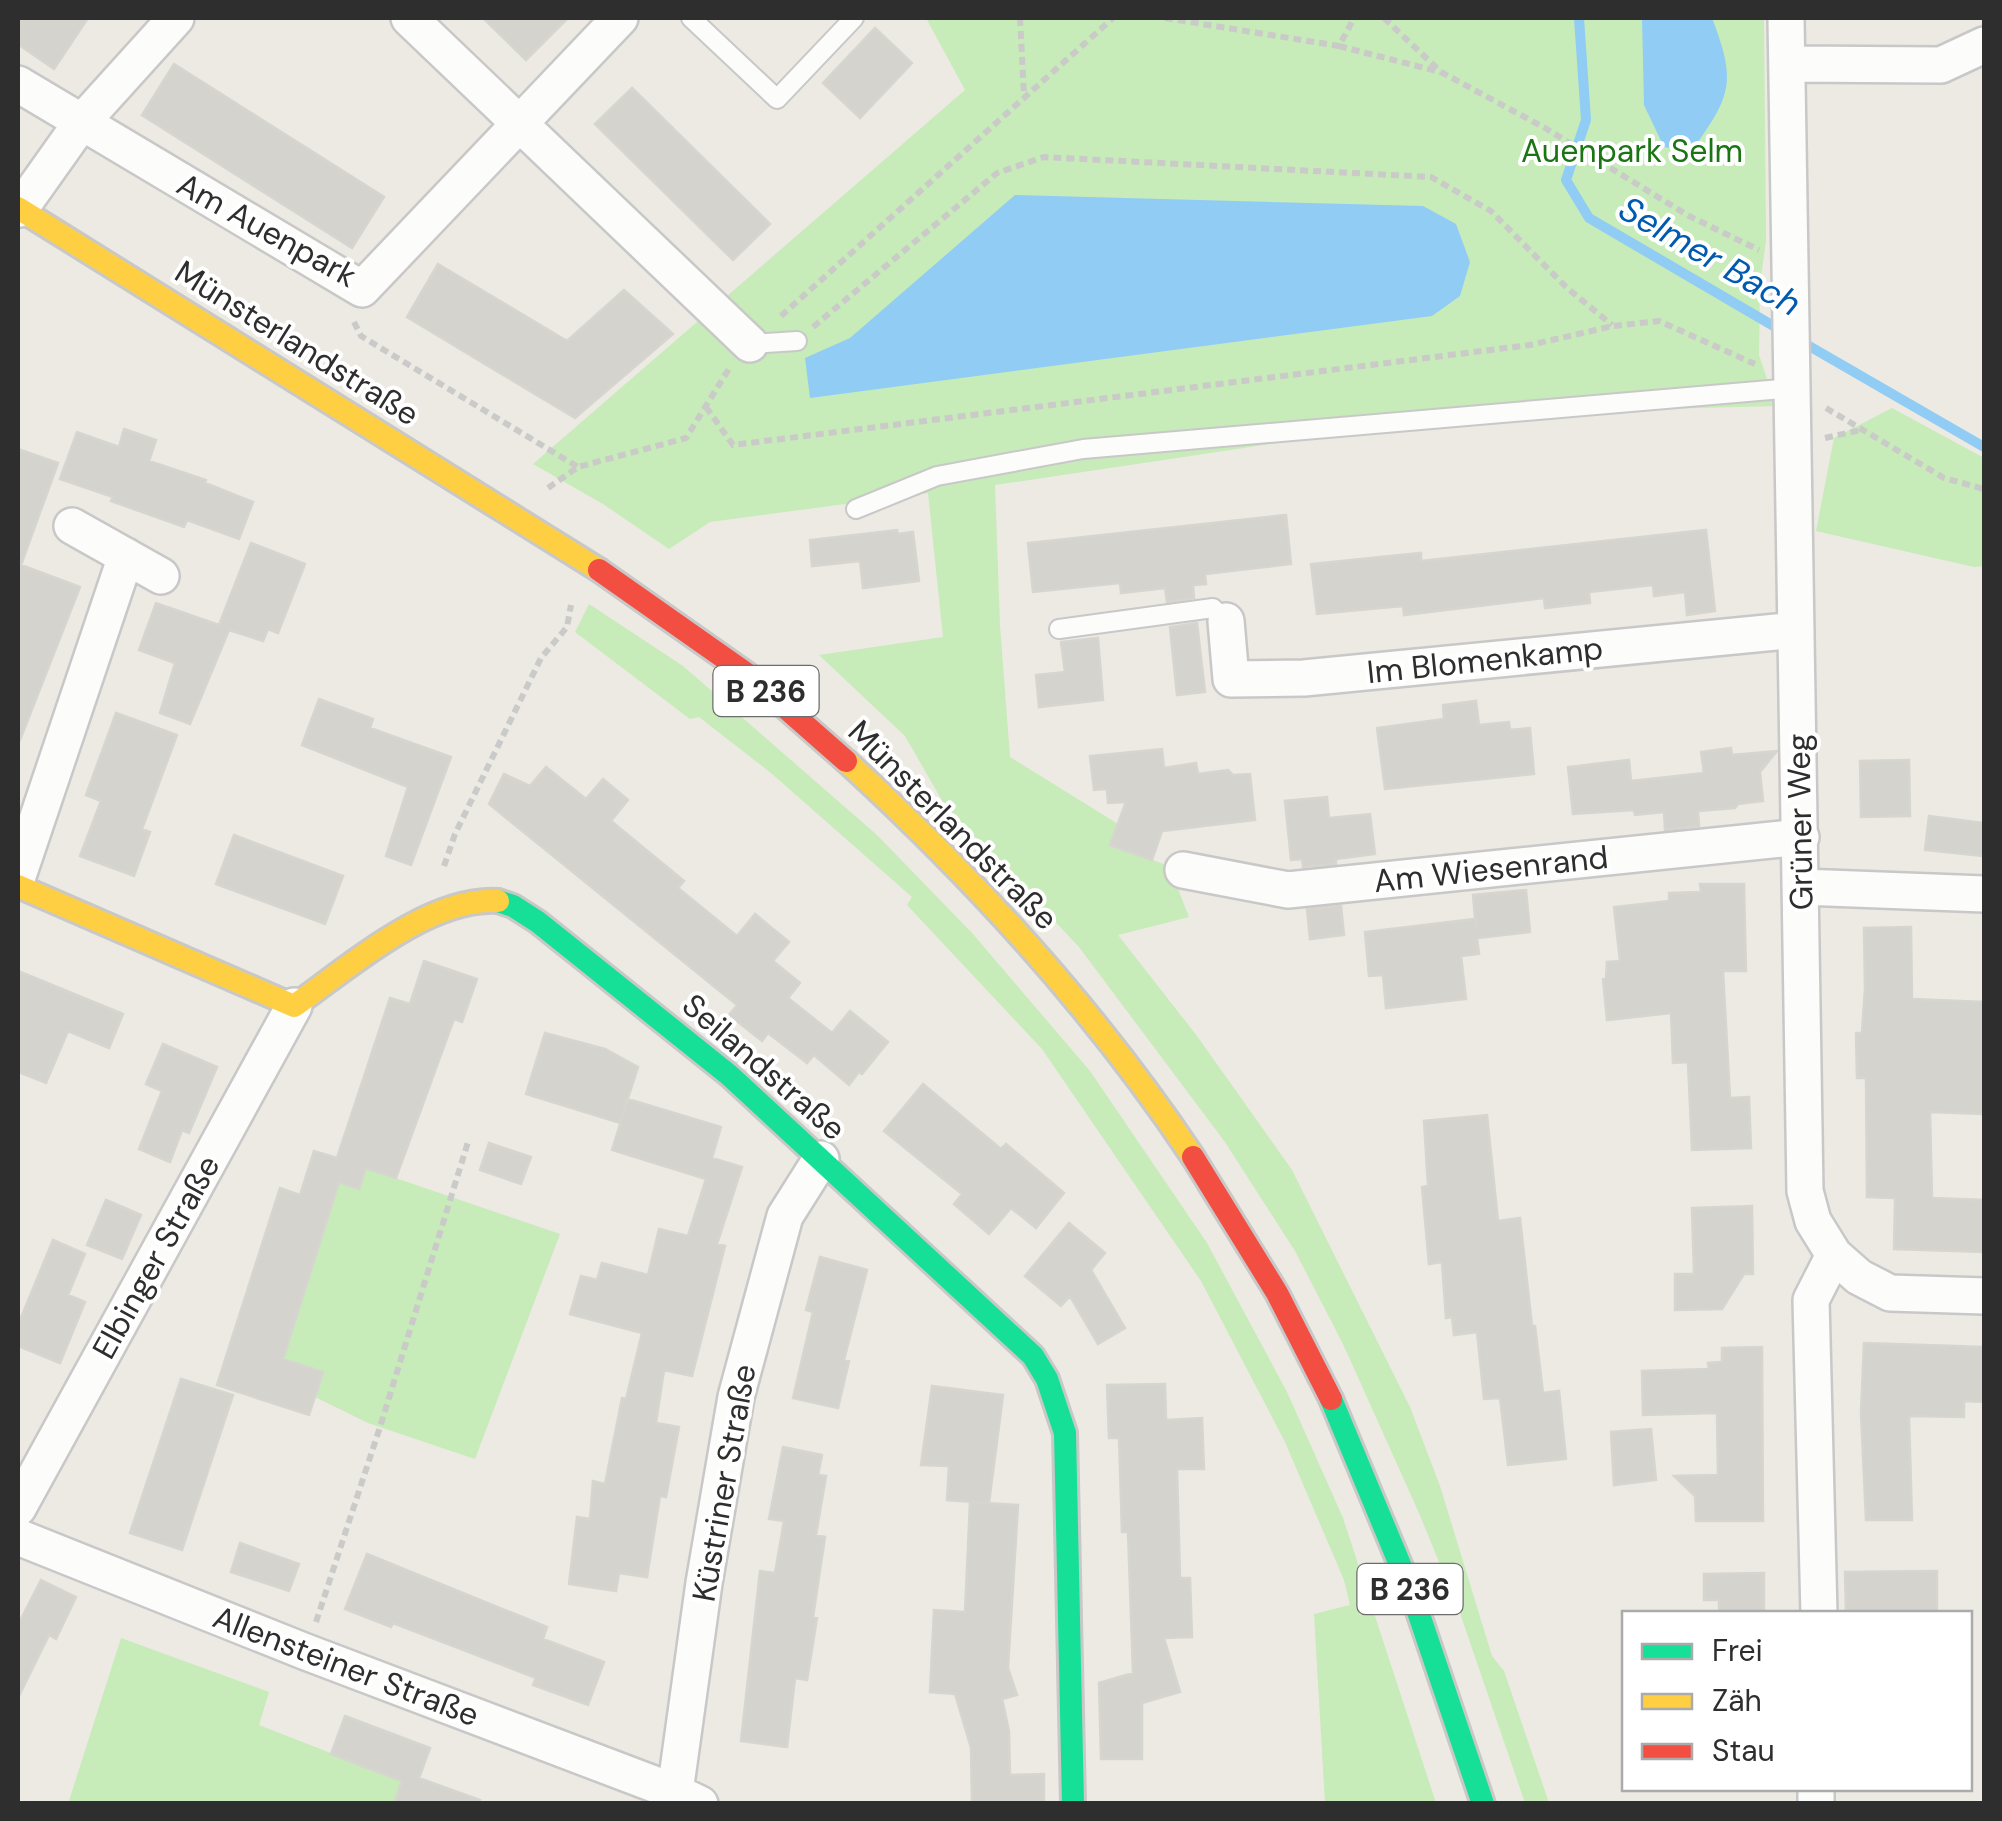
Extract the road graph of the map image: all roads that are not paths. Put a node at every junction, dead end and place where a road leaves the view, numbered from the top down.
1 (176, 18) edge
2 (409, 18) edge
3 (620, 18) edge
4 (691, 18) edge
5 (854, 18) edge
6 (1786, 18) edge
7 (1984, 46) edge
8 (1786, 64) junction
9 (18, 84) edge
10 (81, 123) junction
11 (520, 126) junction
12 (18, 209) edge
13 (797, 341) road end
14 (750, 344) joint
15 (1793, 380) junction
16 (856, 510) dead end
17 (72, 526) dead end
18 (126, 556) junction
19 (161, 576) dead end
20 (1226, 621) joint
21 (1059, 629) dead end
22 (1796, 630) junction
23 (1801, 837) junction
24 (1183, 870) dead end
25 (18, 876) edge
26 (18, 886) edge
27 (1802, 887) junction
28 (1984, 894) edge
29 (294, 1006) junction
30 (820, 1159) junction
31 (1834, 1255) junction
32 (1984, 1296) edge
33 (18, 1508) edge
34 (18, 1537) edge
35 (1819, 1611) edge
36 (687, 1798) edge
37 (1073, 1804) edge
38 (1483, 1804) edge

1 - 10 street
2 - 11 street
3 - 11 street, Am Auenpark
4 - 5 lane
6 - 8 street, Grüner Weg
7 - 8 street
8 - 15 street, Grüner Weg
9 - 10 street, Am Auenpark
10 - 11 street, Am Auenpark
10 - 12 street
11 - 14 street
12 - 38 main road, Münsterlandstraße / B 236
13 - 14 lane
15 - 16 lane
15 - 22 street, Grüner Weg
17 - 18 street
18 - 19 street
18 - 25 street
20 - 21 lane
20 - 22 street, Im Blomenkamp
22 - 23 street, Grüner Weg
23 - 24 street, Am Wiesenrand
23 - 27 street, Grüner Weg
26 - 29 main road
27 - 28 street
27 - 31 street, Grüner Weg
29 - 30 main road, Seilandstraße
29 - 33 street, Elbinger Straße
30 - 36 street, Küstriner Straße
30 - 37 main road, Seilandstraße
31 - 32 street
31 - 35 street
34 - 36 street, Allensteiner Straße

